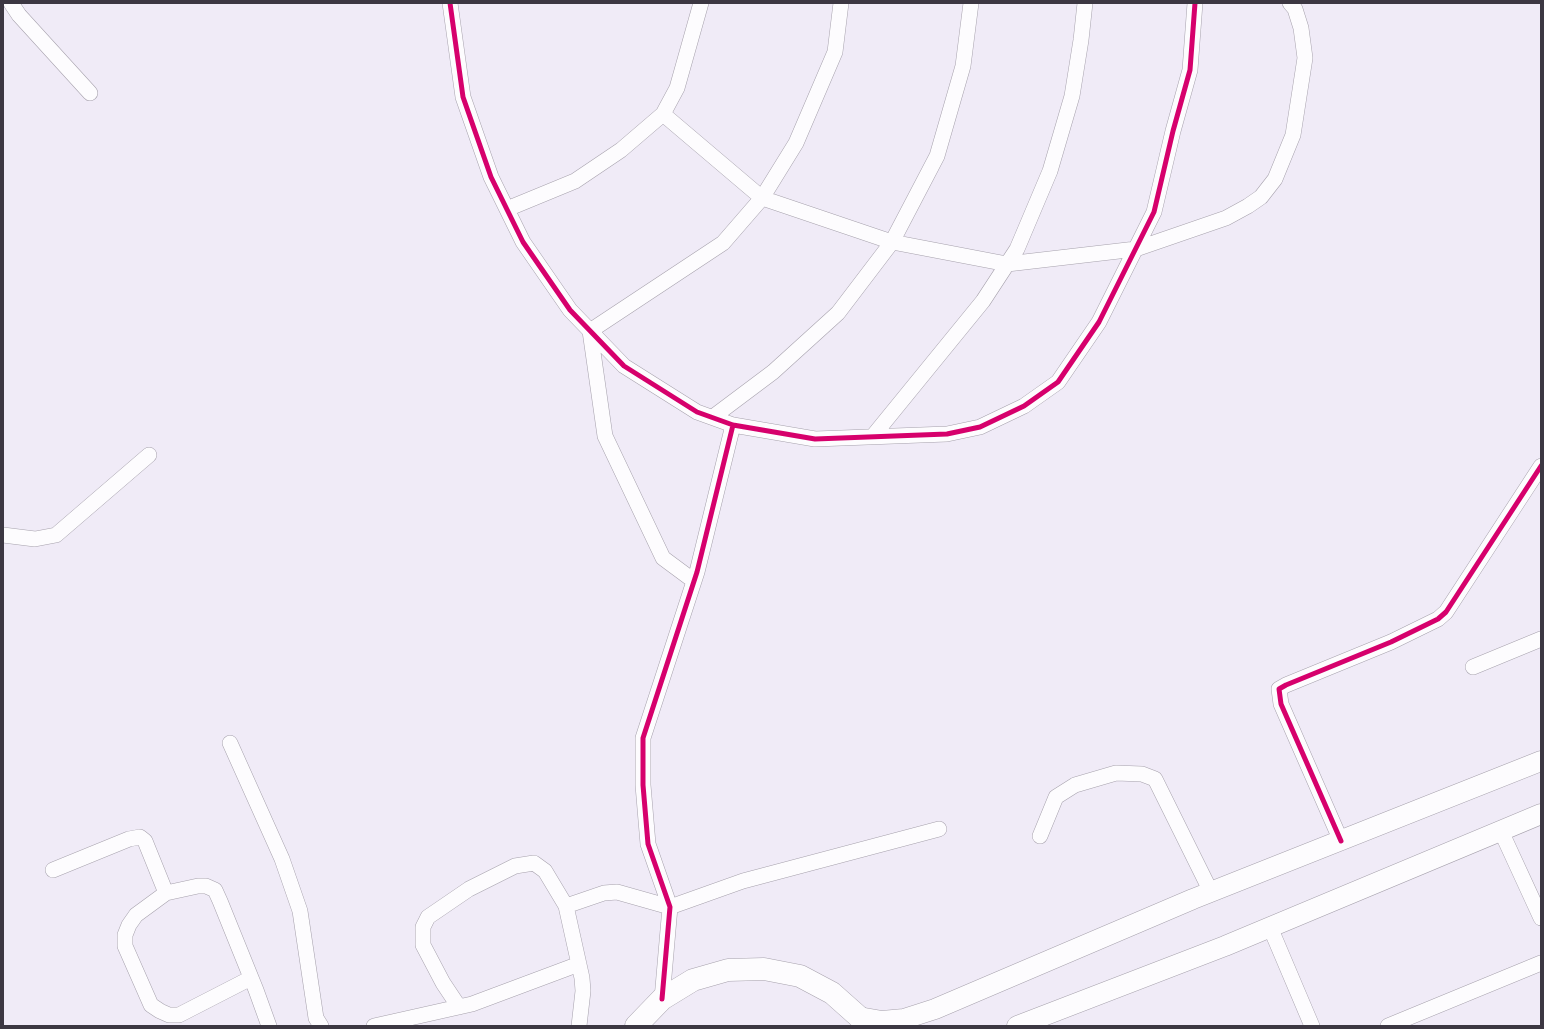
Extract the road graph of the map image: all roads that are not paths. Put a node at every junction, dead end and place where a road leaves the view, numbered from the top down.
1 (11, 3) edge
2 (450, 3) edge
3 (701, 3) edge
4 (840, 3) edge
5 (971, 3) edge
6 (1085, 3) edge
7 (1195, 3) edge
8 (1290, 3) edge
9 (90, 93) dead end
10 (663, 114) junction
11 (762, 198) junction
12 (507, 209) junction
13 (892, 242) junction
14 (1136, 249) junction
15 (1006, 264) junction
16 (590, 331) junction
17 (713, 417) junction
18 (733, 424) junction
19 (873, 436) junction
20 (149, 455) dead end
21 (1541, 466) edge
22 (3, 535) edge
23 (694, 581) junction
24 (1541, 639) edge
25 (1473, 668) dead end
26 (230, 743) dead end
27 (1541, 761) edge
28 (1541, 814) edge
29 (939, 829) dead end
30 (1501, 831) junction
31 (1040, 836) dead end
32 (1341, 841) junction
33 (53, 870) dead end
34 (1211, 892) junction
35 (166, 893) junction
36 (566, 906) junction
37 (670, 907) junction
38 (1541, 918) edge
39 (1270, 927) junction
40 (1541, 963) edge
41 (579, 964) junction
42 (251, 978) junction
43 (662, 999) junction
44 (459, 1007) junction
45 (862, 1021) edge
46 (1043, 1021) edge
47 (269, 1026) edge
48 (321, 1026) edge
49 (374, 1026) edge
50 (579, 1026) edge
51 (636, 1026) edge
52 (1017, 1026) edge
53 (1312, 1026) edge
54 (1388, 1026) edge

1 - 9 street
2 - 12 street
3 - 10 street
4 - 11 street
5 - 13 street
6 - 15 street
7 - 14 street
8 - 14 street
10 - 11 street
10 - 12 street
11 - 13 street
11 - 16 street
12 - 16 street
13 - 15 street
13 - 17 street
14 - 15 street
14 - 19 street
15 - 19 street
16 - 17 street
16 - 23 street
17 - 18 street
18 - 19 street
18 - 23 street
20 - 22 street
21 - 32 street
23 - 37 street
24 - 25 street
26 - 48 street
27 - 32 main road
28 - 30 main road
29 - 37 street
30 - 38 street
30 - 39 main road
31 - 34 street
32 - 34 main road
33 - 35 street
34 - 45 main road
35 - 42 street
35 - 42 street
36 - 37 street
36 - 41 street
36 - 44 street
37 - 43 street
39 - 46 main road
39 - 53 street
40 - 54 street
41 - 44 street
41 - 50 street
42 - 47 street
43 - 45 highway
43 - 51 highway
44 - 49 street
46 - 52 main road

